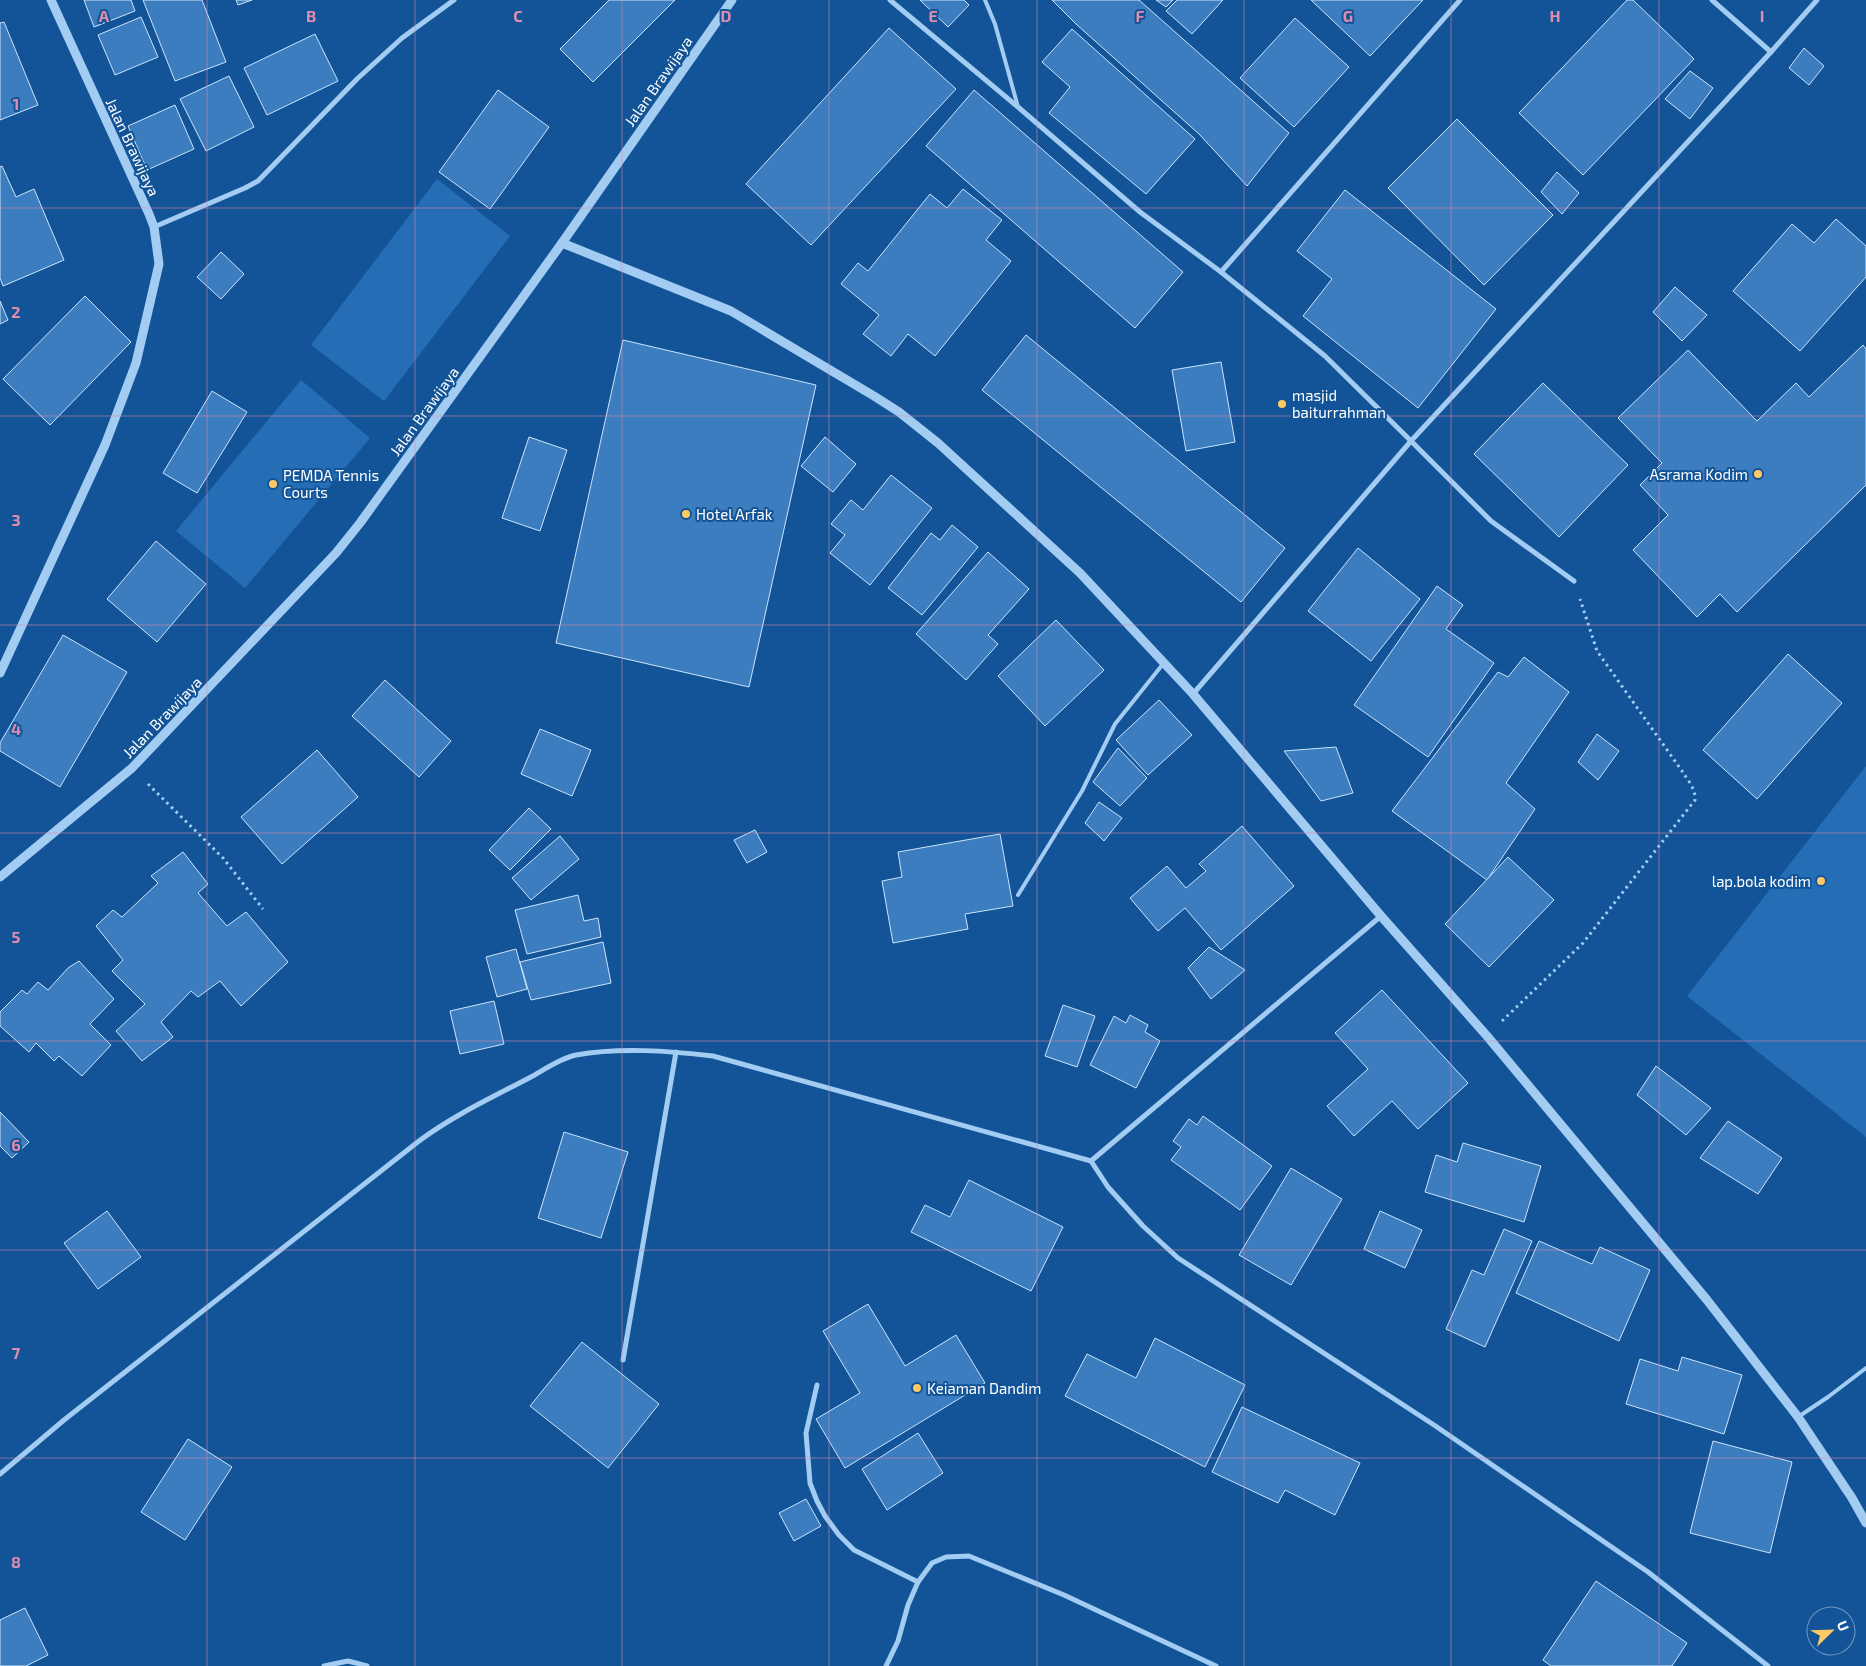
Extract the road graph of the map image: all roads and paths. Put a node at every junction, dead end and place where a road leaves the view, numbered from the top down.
1 (50, 0) edge
2 (454, 0) edge
3 (732, 0) edge
4 (890, 0) edge
5 (985, 0) edge
6 (1460, 0) edge
7 (1712, 0) edge
8 (1817, 0) edge
9 (1771, 52) junction
10 (1018, 107) junction
11 (154, 227) junction
12 (562, 242) junction
13 (1221, 272) junction
14 (1411, 441) junction
15 (1574, 581) joint
16 (1164, 662) junction
17 (0, 673) edge
18 (1193, 694) junction
19 (132, 768) junction
20 (0, 877) edge
21 (1018, 895) dead end
22 (263, 909) dead end
23 (1381, 916) junction
24 (1487, 1036) junction
25 (676, 1052) junction
26 (1092, 1161) junction
27 (623, 1360) dead end
28 (1866, 1368) edge
29 (817, 1385) dead end
30 (1798, 1417) junction
31 (0, 1474) edge
32 (1866, 1523) edge
33 (918, 1582) junction
34 (324, 1666) edge
35 (367, 1666) edge
36 (886, 1666) edge
37 (1216, 1666) edge
38 (1768, 1666) edge

1 - 11 street, Jalan Brawijaya
2 - 11 street
3 - 12 street, Jalan Brawijaya
4 - 10 street
5 - 10 lane
6 - 13 street
7 - 9 street
8 - 9 street
9 - 14 street
10 - 13 street
11 - 17 street, Jalan Brawijaya
12 - 16 street
12 - 19 street, Jalan Brawijaya
13 - 14 street
14 - 15 street
14 - 18 street
15 - 24 path
16 - 18 street
16 - 21 lane
18 - 23 street
19 - 20 street, Jalan Brawijaya
19 - 22 path
23 - 24 street
23 - 26 street
24 - 30 street
25 - 26 street
25 - 27 street
25 - 31 street
26 - 38 street
28 - 30 lane
29 - 33 street
30 - 32 street
33 - 36 street
33 - 37 street
34 - 35 street

